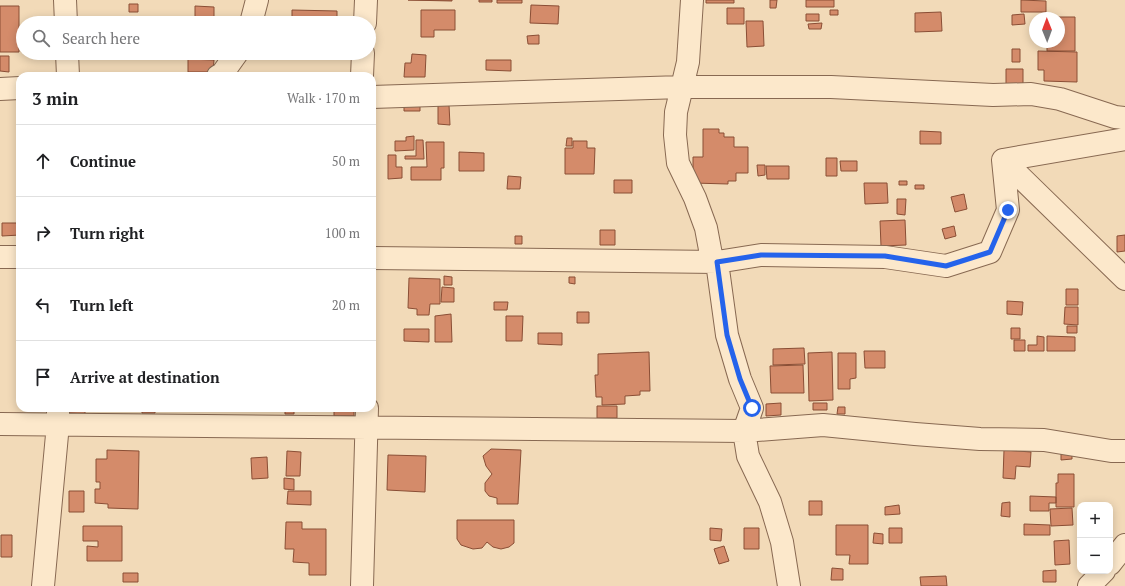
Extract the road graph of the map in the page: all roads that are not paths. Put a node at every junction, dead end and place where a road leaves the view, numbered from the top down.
1 (65, 0) edge
2 (257, 0) edge
3 (366, 0) edge
4 (692, 0) edge
5 (66, 16) edge
6 (253, 16) edge
7 (365, 16) edge
8 (67, 60) edge
9 (233, 60) edge
10 (363, 60) edge
11 (68, 72) edge
12 (224, 72) edge
13 (362, 72) edge
14 (682, 87) junction
15 (16, 88) edge
16 (0, 89) edge
17 (376, 97) edge
18 (1125, 118) edge
19 (1125, 139) edge
20 (1003, 160) junction
21 (0, 256) edge
22 (16, 257) edge
23 (376, 258) edge
24 (717, 262) junction
25 (1125, 279) edge
26 (58, 416) edge
27 (367, 417) edge
28 (0, 424) edge
29 (744, 431) junction
30 (1125, 451) edge
31 (1125, 545) edge
32 (1113, 560) edge
33 (1101, 574) edge
34 (43, 586) edge
35 (362, 586) edge
36 (789, 586) edge
37 (1089, 586) edge

1 - 5 street
2 - 6 street
3 - 7 street
4 - 14 street
8 - 11 street
9 - 12 street
10 - 13 street
14 - 17 street
14 - 18 street
14 - 24 street
15 - 16 street
19 - 20 street
20 - 24 street
20 - 25 street
21 - 22 street
23 - 24 street
24 - 29 street
26 - 27 street
26 - 28 street
26 - 34 street
27 - 29 street
27 - 35 street
29 - 30 street
29 - 36 street
31 - 32 street
33 - 37 street

